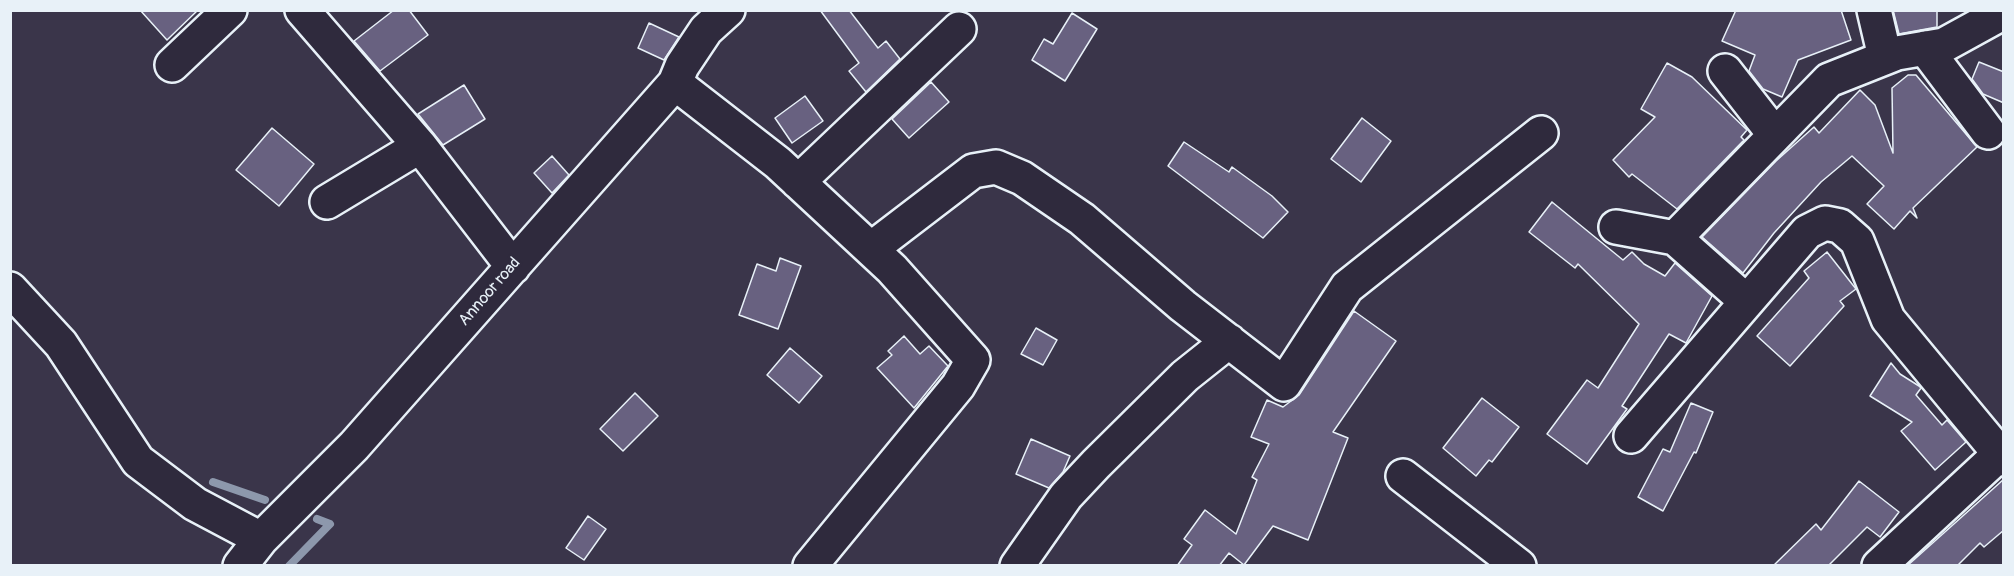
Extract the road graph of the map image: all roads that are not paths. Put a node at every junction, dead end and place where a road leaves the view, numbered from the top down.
1 (230, 10) edge
2 (302, 10) edge
3 (728, 10) edge
4 (1875, 10) edge
5 (2004, 12) edge
6 (959, 29) dead end
7 (1925, 48) junction
8 (1885, 57) junction
9 (172, 65) dead end
10 (1725, 71) dead end
11 (675, 83) junction
12 (1988, 132) dead end
13 (1541, 134) dead end
14 (1775, 135) junction
15 (420, 146) junction
16 (798, 182) junction
17 (327, 202) dead end
18 (1616, 227) dead end
19 (1675, 238) junction
20 (871, 249) junction
21 (513, 267) junction
22 (10, 289) edge
23 (1746, 301) junction
24 (1229, 341) junction
25 (1631, 436) dead end
26 (2002, 455) edge
27 (1403, 476) dead end
28 (261, 539) junction
29 (822, 562) edge
30 (1880, 565) edge
31 (240, 566) edge
32 (1017, 566) edge
33 (1519, 566) edge

1 - 9 street
2 - 15 street
3 - 11 street, Annoor road
4 - 8 street
5 - 7 street
6 - 16 street
7 - 8 street
7 - 12 street
8 - 14 street
10 - 14 street
11 - 16 street
11 - 21 street, Annoor road
13 - 24 street
14 - 19 street
15 - 17 street
15 - 21 street
16 - 20 street
18 - 19 street
19 - 23 street
20 - 24 street
20 - 29 street
21 - 28 street, Annoor road
22 - 28 street
23 - 25 street
23 - 26 street
24 - 32 street
26 - 30 street
27 - 33 street
28 - 31 street, Annoor road

